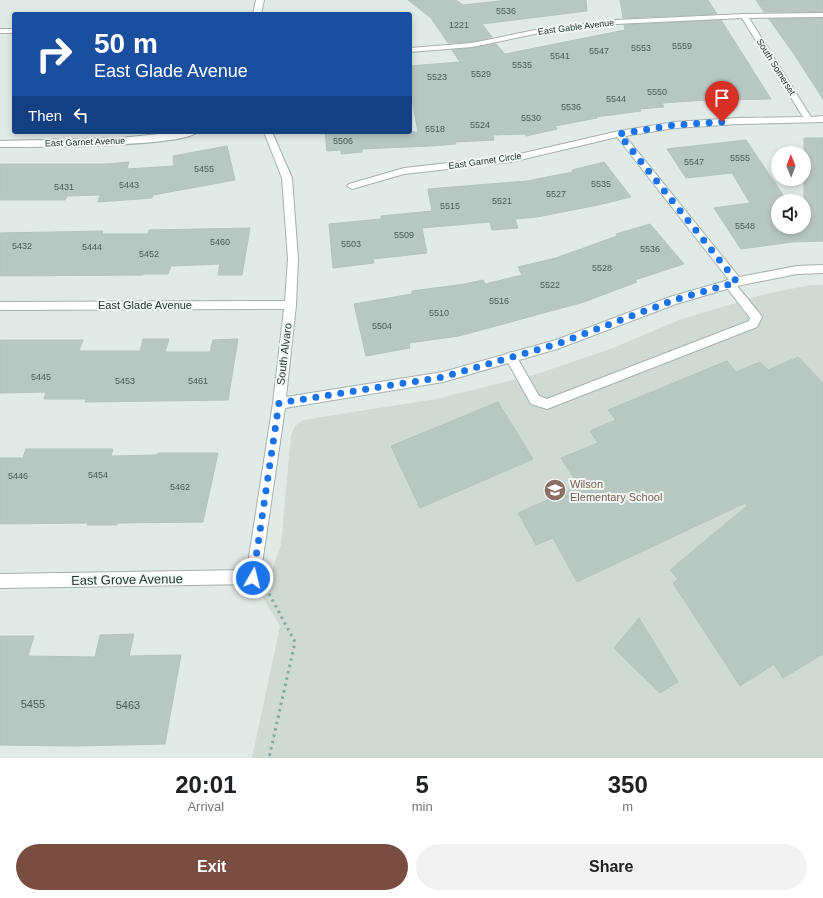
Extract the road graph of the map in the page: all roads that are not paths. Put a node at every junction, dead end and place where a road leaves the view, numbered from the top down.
1 (260, 0) edge
2 (257, 12) edge
3 (823, 15) edge
4 (744, 16) junction
5 (0, 31) edge
6 (12, 31) edge
7 (412, 50) edge
8 (808, 118) junction
9 (823, 119) edge
10 (183, 134) edge
11 (269, 134) edge
12 (619, 134) junction
13 (0, 144) edge
14 (352, 186) dead end
15 (823, 269) edge
16 (733, 283) junction
17 (290, 305) junction
18 (0, 306) edge
19 (511, 357) junction
20 (279, 403) junction
21 (253, 578) joint
22 (0, 581) edge

1 - 2 street
3 - 4 street, East Gable Avenue
4 - 7 street, East Gable Avenue
4 - 8 street, South Somerset
5 - 6 street
8 - 9 street
8 - 12 street
10 - 13 street, East Garnet Avenue
11 - 17 street, South Alvaro
12 - 14 street, East Garnet Circle
12 - 16 street
15 - 16 street
16 - 19 street
16 - 19 street
17 - 18 street, East Glade Avenue
17 - 20 street, South Alvaro
19 - 20 street
20 - 21 street, South Alvaro
21 - 22 street, East Grove Avenue

